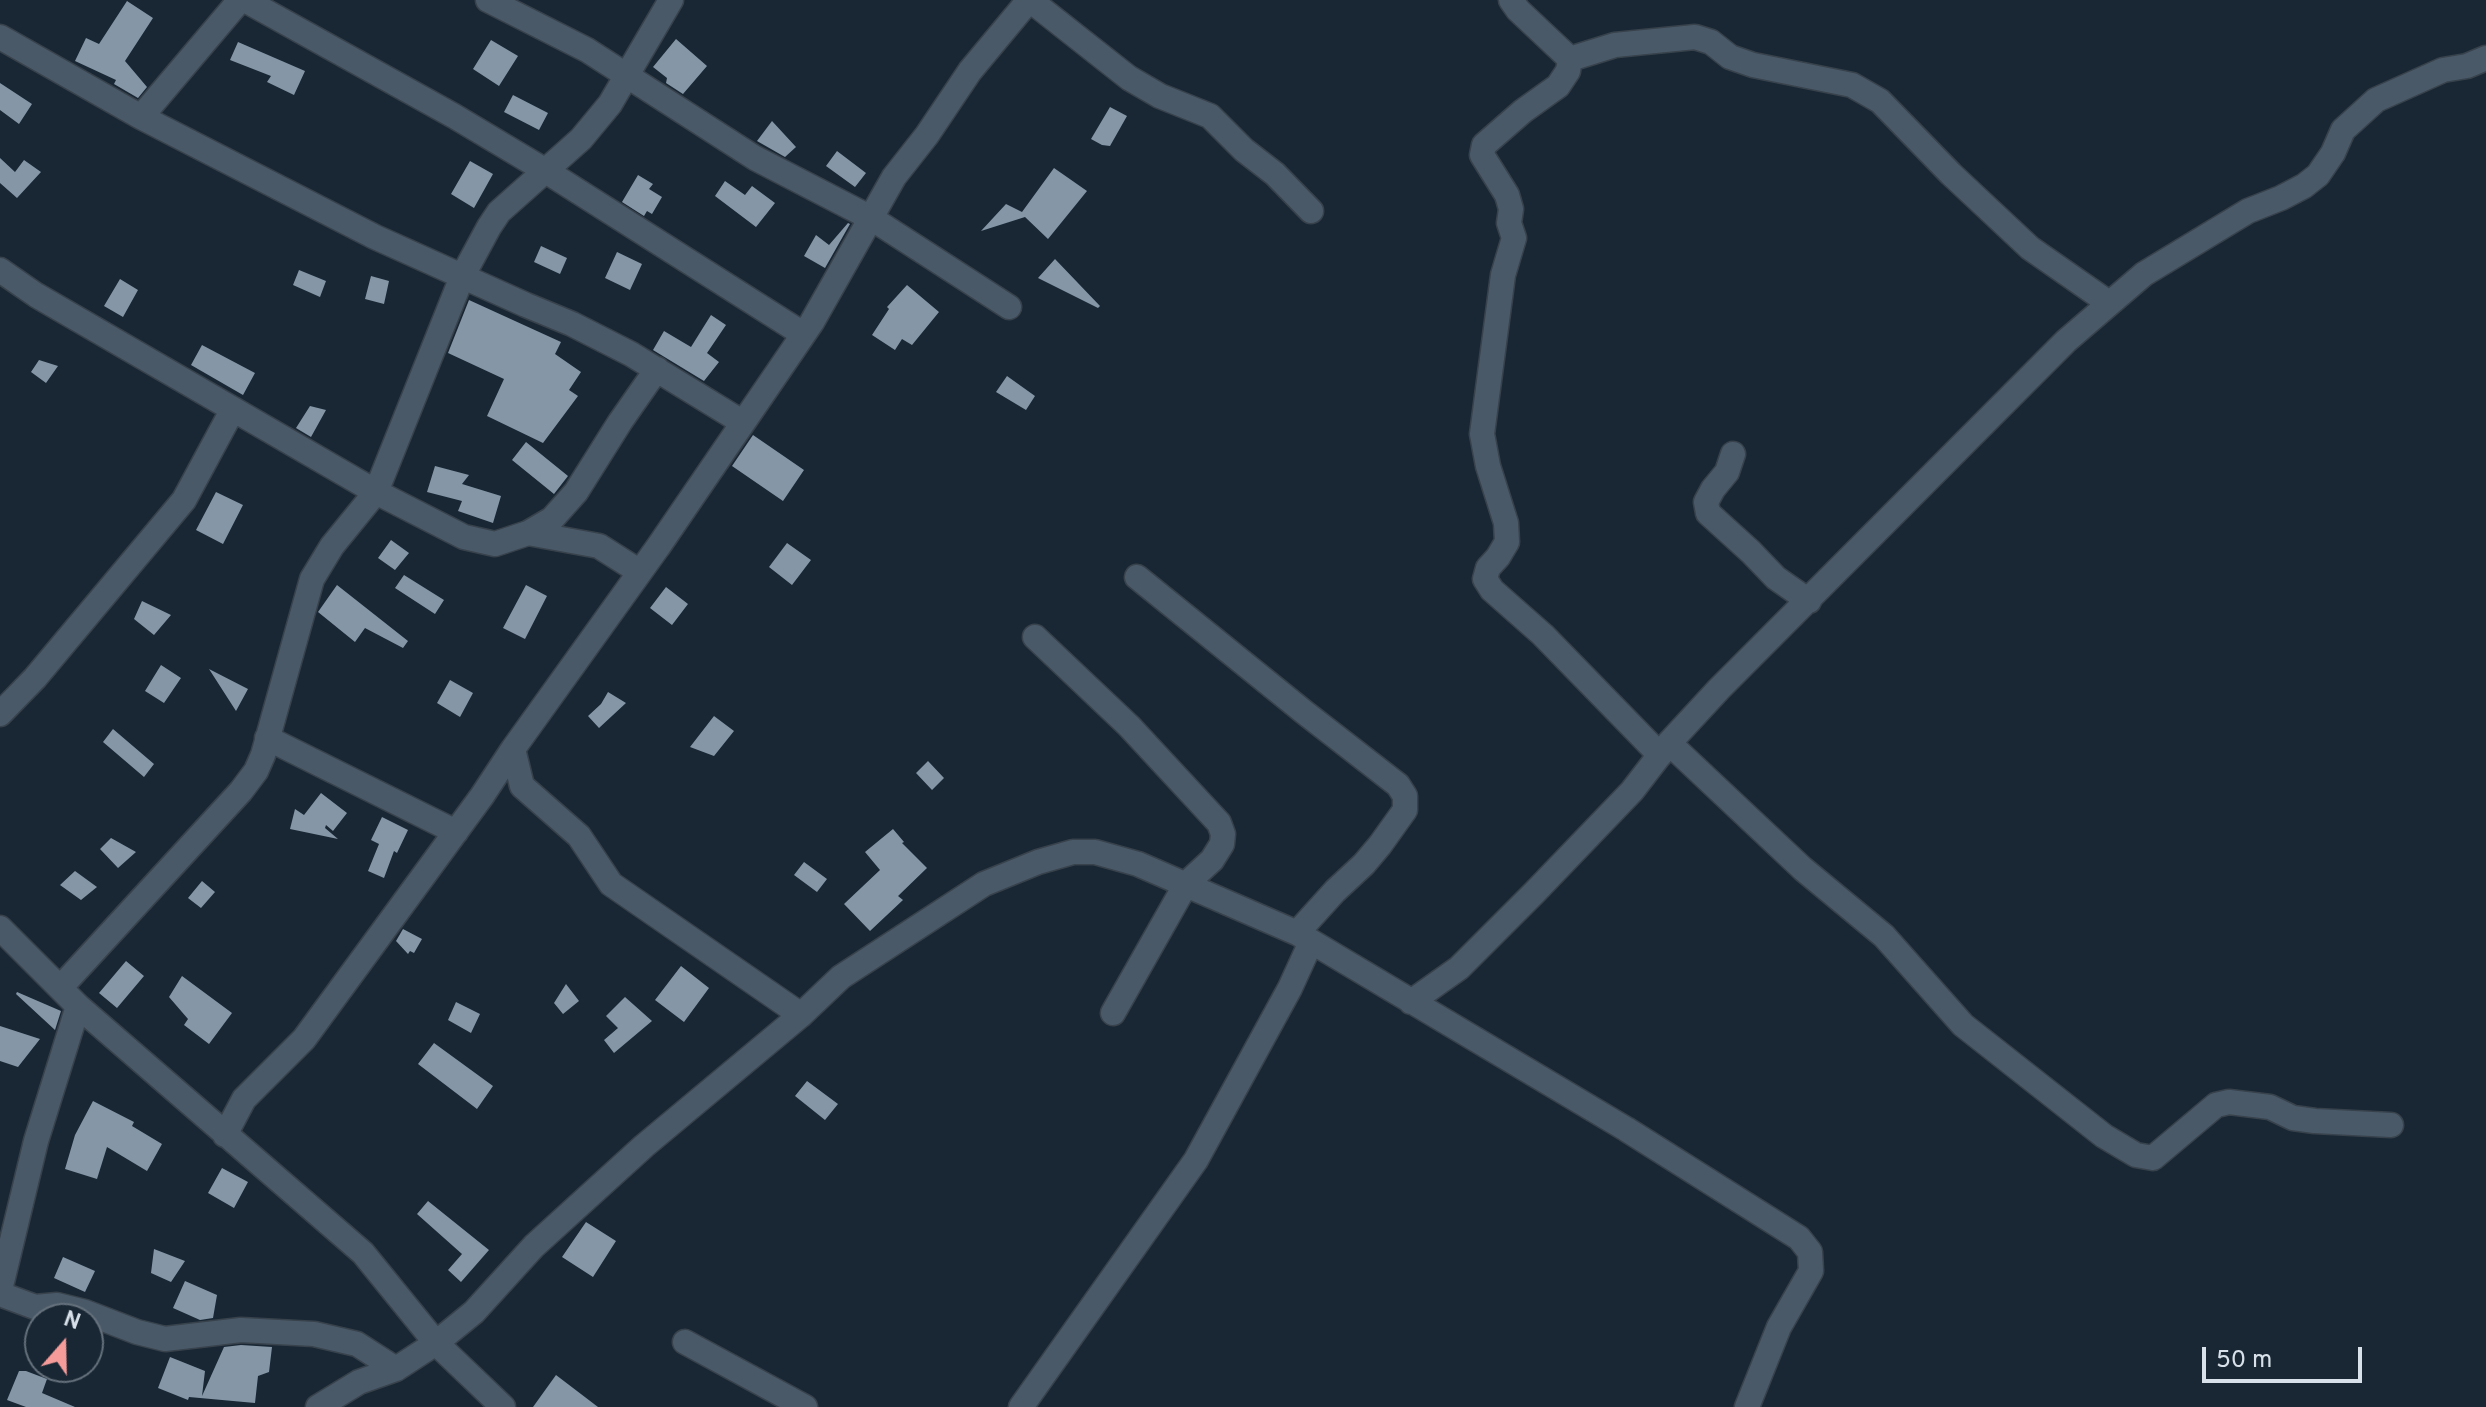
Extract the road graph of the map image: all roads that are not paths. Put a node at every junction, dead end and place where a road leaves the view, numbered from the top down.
1 (243, 0) edge
2 (488, 0) edge
3 (671, 0) edge
4 (1030, 0) edge
5 (1511, 0) edge
6 (0, 37) edge
7 (2486, 58) edge
8 (1570, 59) junction
9 (627, 77) junction
10 (141, 117) junction
11 (546, 171) junction
12 (1311, 211) dead end
13 (871, 218) junction
14 (1, 274) edge
15 (462, 277) junction
16 (2109, 303) junction
17 (1009, 307) dead end
18 (803, 334) junction
19 (657, 369) junction
20 (233, 409) junction
21 (742, 422) junction
22 (1733, 454) dead end
23 (376, 492) junction
24 (528, 533) junction
25 (640, 572) junction
26 (1137, 577) dead end
27 (1809, 601) junction
28 (1035, 637) dead end
29 (0, 714) edge
30 (267, 738) junction
31 (513, 749) junction
32 (1665, 749) junction
33 (522, 786) junction
34 (482, 796) junction
35 (456, 832) junction
36 (1186, 884) junction
37 (0, 928) edge
38 (1304, 937) junction
39 (60, 988) junction
40 (1411, 1002) junction
41 (78, 1006) junction
42 (1113, 1013) dead end
43 (801, 1015) junction
44 (2391, 1125) dead end
45 (225, 1135) junction
46 (0, 1292) edge
47 (685, 1342) dead end
48 (436, 1343) junction
49 (396, 1369) junction
50 (318, 1407) edge
51 (503, 1407) edge
52 (805, 1407) edge
53 (1021, 1407) edge
54 (1747, 1407) edge

1 - 10 street
1 - 11 street
2 - 9 street
3 - 9 street
4 - 12 street
4 - 13 street
5 - 8 street
6 - 10 street
7 - 16 street
8 - 16 street
8 - 32 street
9 - 11 street
9 - 13 street
10 - 15 street
11 - 15 street
11 - 18 street
13 - 17 street
13 - 18 street
14 - 20 street
15 - 19 street
15 - 23 street
16 - 27 street
18 - 21 street
19 - 21 street
19 - 24 street
20 - 23 street
20 - 29 street
21 - 25 street
22 - 27 street
23 - 24 street
23 - 30 street
24 - 25 street
25 - 31 street
26 - 38 street
27 - 32 street
28 - 36 street
30 - 35 street
30 - 39 street
31 - 33 street
31 - 34 street
32 - 40 street
32 - 44 street
33 - 34 street
33 - 43 street
34 - 35 street
35 - 45 street
36 - 38 street
36 - 42 street
36 - 43 street
37 - 39 street
38 - 40 street
38 - 53 street
39 - 41 street
40 - 54 street
41 - 45 street
41 - 46 street
43 - 48 street
45 - 48 street
46 - 49 street
47 - 52 street
48 - 49 street
48 - 51 street
49 - 50 street

